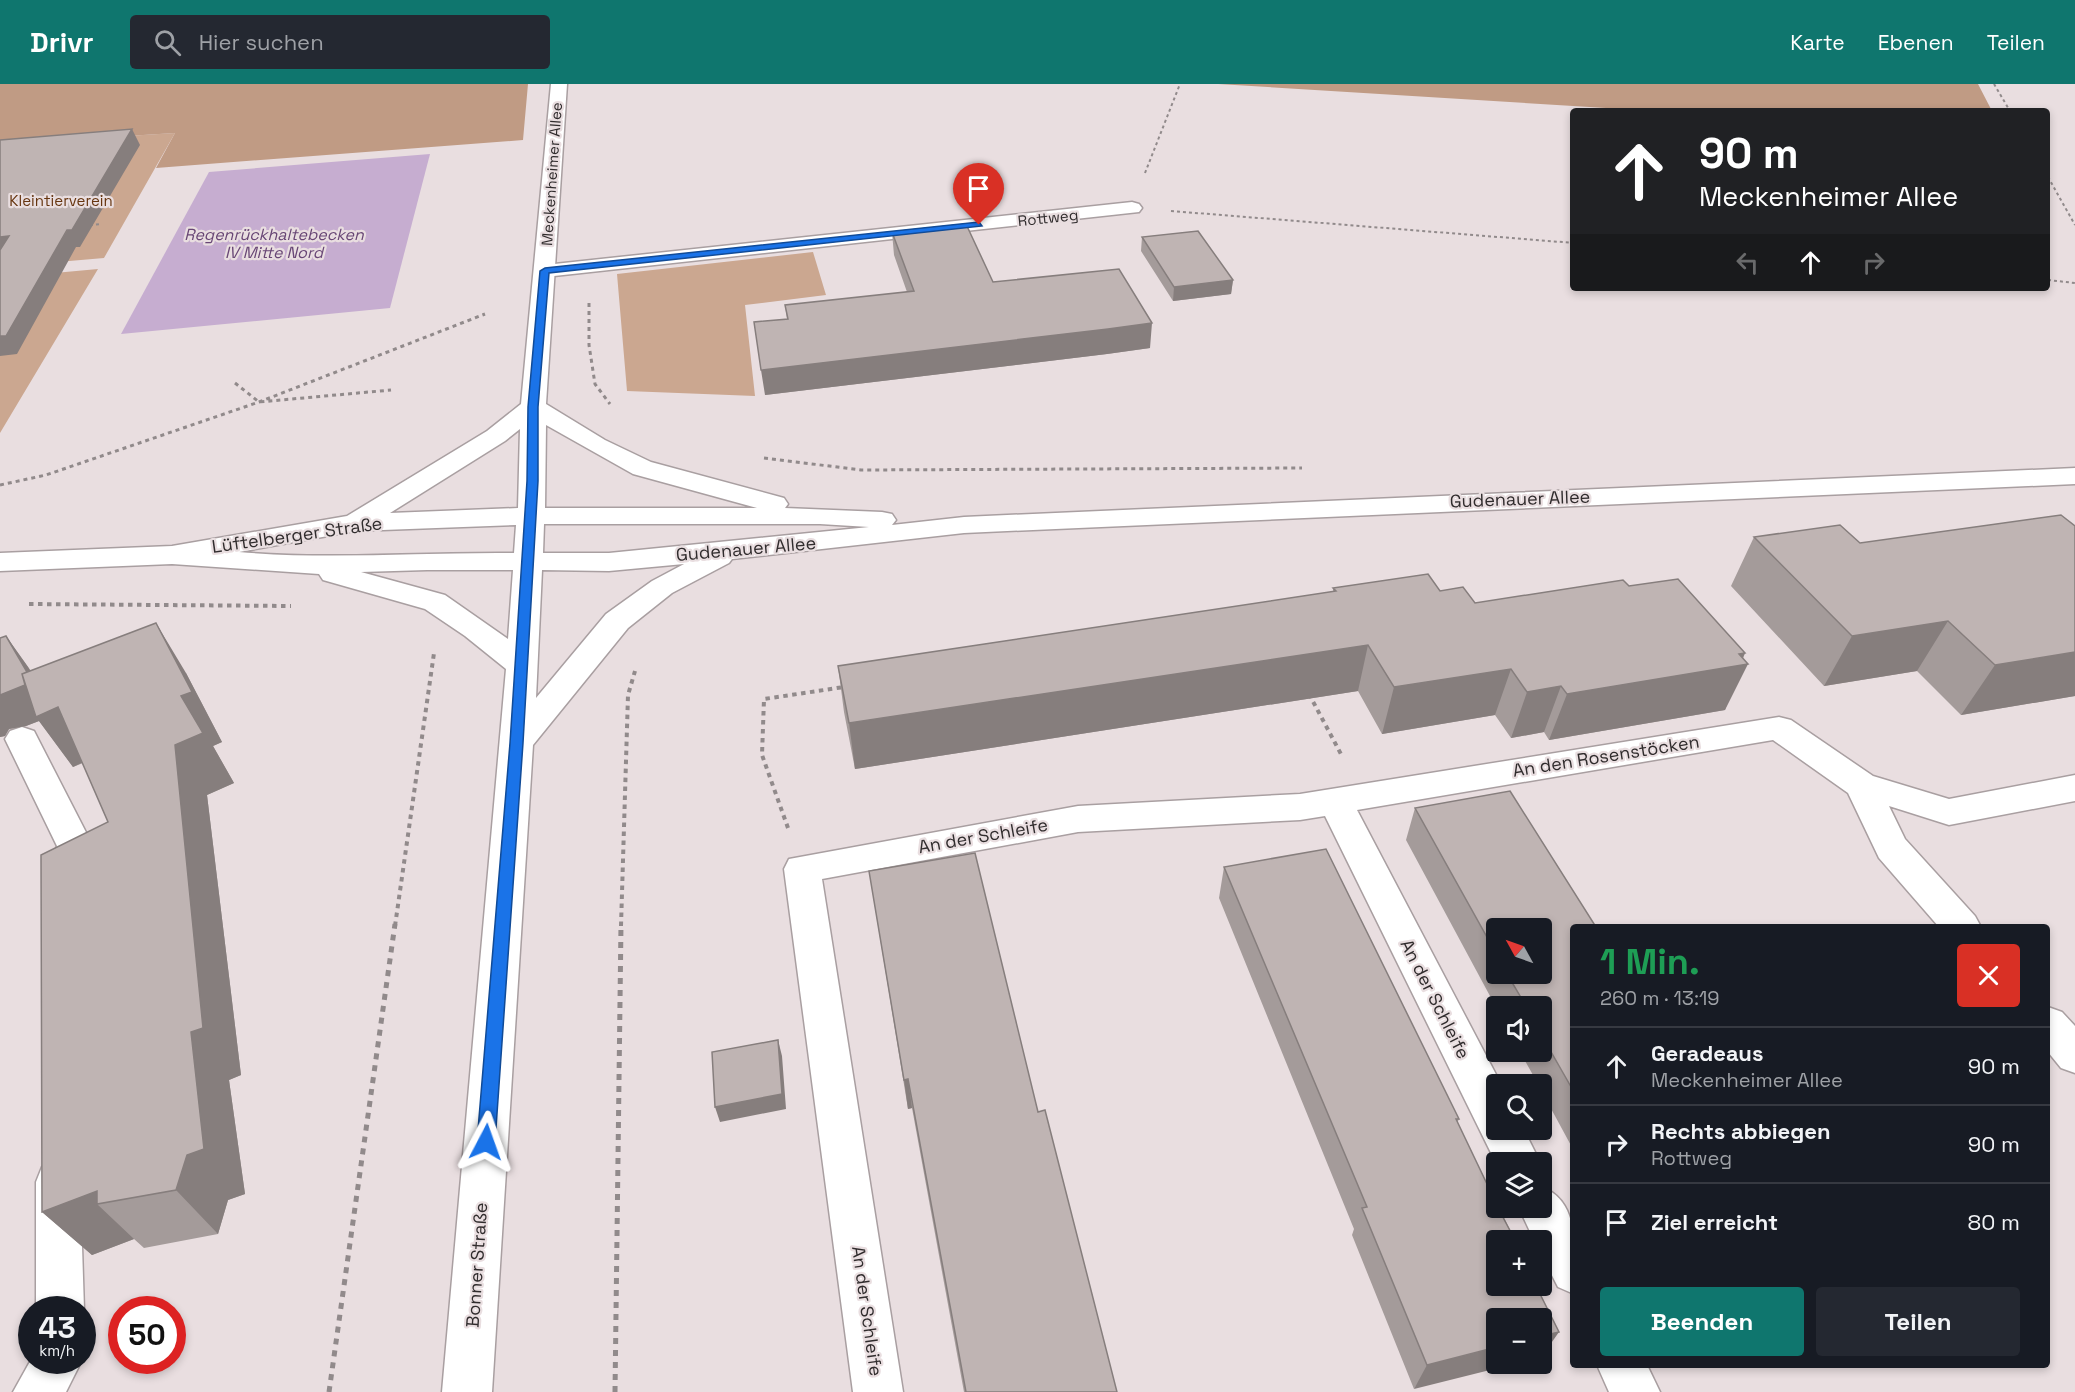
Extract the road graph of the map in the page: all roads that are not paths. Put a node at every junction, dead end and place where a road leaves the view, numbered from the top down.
1 (559, 84) edge
2 (1132, 208) road end
3 (545, 271) junction
4 (533, 407) junction
5 (2075, 476) edge
6 (530, 516) junction
7 (820, 516) junction
8 (356, 523) junction
9 (964, 525) junction
10 (732, 551) junction
11 (172, 555) junction
12 (0, 562) edge
13 (527, 564) junction
14 (301, 566) junction
15 (520, 664) junction
16 (22, 739) dead end
17 (516, 743) junction
18 (1861, 785) junction
19 (2075, 788) edge
20 (1349, 799) junction
21 (54, 918) edge
22 (1959, 924) edge
23 (2050, 1026) edge
24 (2075, 1055) edge
25 (1486, 1096) edge
26 (57, 1143) edge
27 (1546, 1218) edge
28 (1570, 1263) edge
29 (60, 1296) edge
30 (1623, 1368) edge
31 (49, 1374) edge
32 (38, 1392) edge
33 (467, 1392) edge
34 (878, 1392) edge
35 (1635, 1392) edge

1 - 3 main road, Meckenheimer Allee
2 - 3 main road, Rottweg
3 - 4 main road, Meckenheimer Allee
4 - 6 main road, Meckenheimer Allee
4 - 7 main road, Gudenauer Allee
4 - 8 main road
5 - 9 main road, Gudenauer Allee
6 - 7 main road, Gudenauer Allee
6 - 8 main road, Lüftelberger Straße
6 - 13 main road, Meckenheimer Allee
7 - 9 main road, Gudenauer Allee
8 - 11 main road, Lüftelberger Straße
9 - 10 main road, Gudenauer Allee
10 - 13 main road, Gudenauer Allee
10 - 17 main road
11 - 12 main road, Lüftelberger Straße
11 - 14 main road, Lüftelberger Straße
13 - 14 main road, Lüftelberger Straße
13 - 15 main road, Bonner Straße
14 - 15 main road, Lüftelberger Straße
15 - 17 main road, Bonner Straße
16 - 21 main road
17 - 33 main road, Bonner Straße
18 - 19 main road, An den Rosenstöcken
18 - 20 main road, An den Rosenstöcken
18 - 22 main road, An den Rosenstöcken
20 - 25 main road, An der Schleife
20 - 34 main road, An der Schleife
23 - 24 main road
26 - 29 main road
27 - 28 main road
30 - 35 main road
31 - 32 main road

